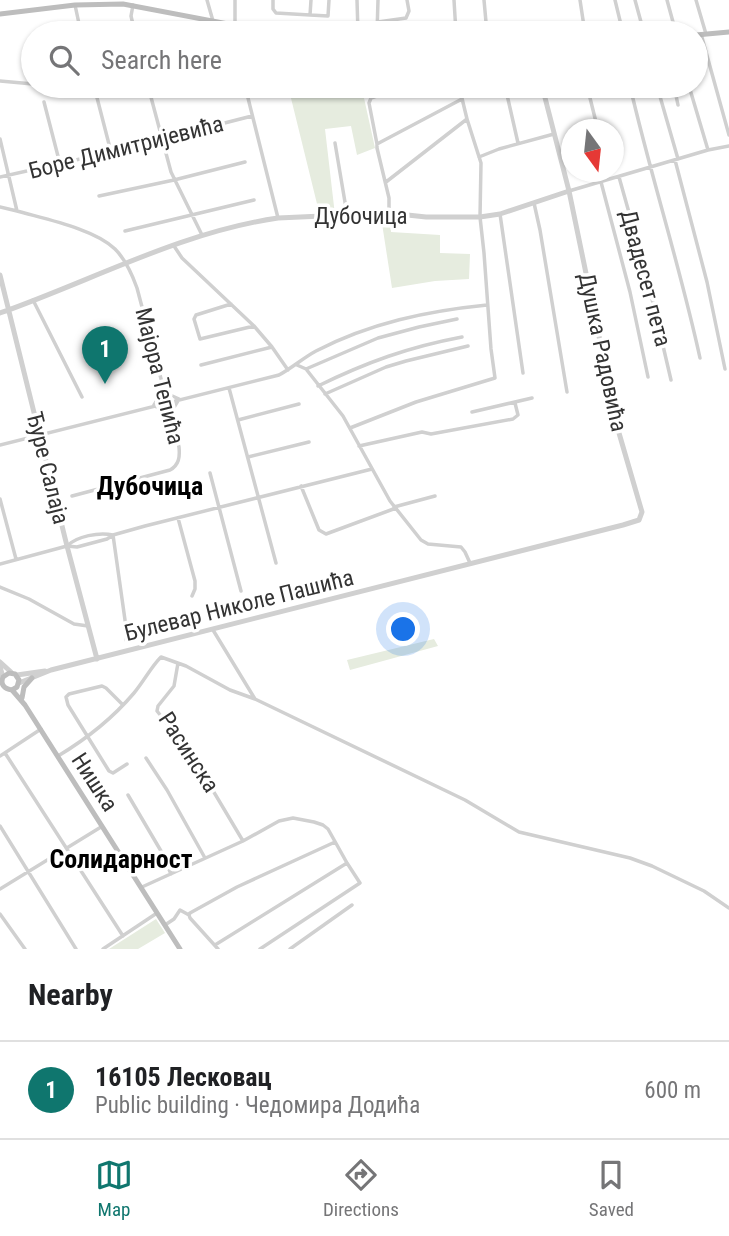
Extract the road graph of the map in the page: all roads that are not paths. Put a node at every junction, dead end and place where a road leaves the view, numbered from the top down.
1 (207, 0) edge
2 (235, 0) edge
3 (273, 0) edge
4 (311, 0) edge
5 (329, 0) edge
6 (357, 0) edge
7 (378, 0) edge
8 (407, 0) edge
9 (454, 0) edge
10 (484, 0) edge
11 (580, 0) edge
12 (615, 0) edge
13 (635, 0) edge
14 (667, 0) edge
15 (696, 0) edge
16 (112, 2) edge
17 (75, 5) junction
18 (133, 5) junction
19 (0, 13) edge
20 (310, 15) junction
21 (78, 21) edge
22 (132, 21) edge
23 (213, 21) joint
24 (235, 21) edge
25 (358, 21) edge
26 (378, 21) edge
27 (385, 21) edge
28 (455, 21) edge
29 (486, 21) edge
30 (583, 21) edge
31 (620, 21) edge
32 (641, 21) edge
33 (673, 21) edge
34 (699, 21) edge
35 (729, 32) edge
36 (708, 34) edge
37 (708, 59) edge
38 (0, 81) edge
39 (21, 82) edge
40 (97, 98) edge
41 (151, 98) edge
42 (248, 98) edge
43 (371, 98) edge
44 (508, 98) edge
45 (545, 98) edge
46 (590, 98) edge
47 (633, 98) edge
48 (660, 98) edge
49 (677, 98) edge
50 (693, 98) edge
51 (462, 99) joint
52 (44, 102) dead end
53 (678, 104) dead end
54 (252, 116) junction
55 (595, 119) edge
56 (467, 120) junction
57 (554, 134) junction
58 (729, 135) edge
59 (0, 139) edge
60 (162, 139) junction
61 (335, 143) dead end
62 (377, 144) junction
63 (518, 144) junction
64 (729, 146) edge
65 (708, 150) junction
66 (111, 152) junction
67 (479, 157) junction
68 (676, 160) junction
69 (244, 162) dead end
70 (60, 164) junction
71 (649, 168) junction
72 (9, 175) junction
73 (624, 176) edge
74 (0, 177) edge
75 (174, 180) junction
76 (386, 182) junction
77 (601, 182) joint
78 (620, 182) edge
79 (569, 191) junction
80 (99, 196) dead end
81 (254, 200) dead end
82 (534, 203) junction
83 (0, 207) edge
84 (17, 211) junction
85 (389, 213) junction
86 (347, 214) junction
87 (500, 214) junction
88 (191, 216) junction
89 (480, 217) junction
90 (278, 218) junction
91 (125, 231) dead end
92 (202, 235) junction
93 (174, 246) junction
94 (126, 264) junction
95 (0, 275) edge
96 (33, 300) junction
97 (232, 304) junction
98 (487, 305) junction
99 (8, 310) junction
100 (0, 313) edge
101 (457, 319) dead end
102 (254, 326) junction
103 (463, 337) dead end
104 (468, 346) dead end
105 (272, 347) junction
106 (700, 358) dead end
107 (201, 365) dead end
108 (295, 366) junction
109 (306, 369) junction
110 (725, 369) dead end
111 (288, 370) junction
112 (523, 373) dead end
113 (648, 377) dead end
114 (671, 380) dead end
115 (318, 386) junction
116 (163, 387) junction
117 (229, 388) junction
118 (567, 392) dead end
119 (325, 394) junction
120 (82, 397) dead end
121 (532, 398) dead end
122 (179, 400) junction
123 (167, 402) junction
124 (514, 403) junction
125 (299, 404) dead end
126 (154, 405) junction
127 (472, 412) dead end
128 (171, 417) junction
129 (238, 420) junction
130 (350, 428) junction
131 (40, 434) junction
132 (309, 442) dead end
133 (0, 444) edge
134 (359, 446) junction
135 (248, 457) junction
136 (372, 469) junction
137 (210, 472) dead end
138 (301, 486) junction
139 (72, 496) dead end
140 (435, 496) dead end
141 (258, 497) junction
142 (0, 499) edge
143 (219, 507) junction
144 (395, 508) junction
145 (178, 518) junction
146 (113, 535) junction
147 (67, 546) junction
148 (16, 559) junction
149 (489, 559) joint
150 (276, 563) dead end
151 (0, 564) edge
152 (470, 564) junction
153 (0, 587) edge
154 (241, 591) dead end
155 (192, 596) dead end
156 (88, 626) junction
157 (213, 630) junction
158 (126, 640) dead end
159 (97, 659) junction
160 (0, 662) edge
161 (178, 663) junction
162 (0, 667) edge
163 (51, 670) junction
164 (14, 674) junction
165 (32, 678) junction
166 (2, 679) edge
167 (10, 687) edge
168 (22, 698) junction
169 (255, 699) junction
170 (25, 705) junction
171 (122, 705) junction
172 (41, 729) junction
173 (88, 737) junction
174 (2, 754) edge
175 (58, 756) junction
176 (146, 758) dead end
177 (127, 764) dead end
178 (128, 795) dead end
179 (0, 826) edge
180 (103, 826) junction
181 (243, 841) junction
182 (335, 842) junction
183 (66, 848) junction
184 (205, 858) junction
185 (347, 863) junction
186 (29, 871) junction
187 (171, 874) junction
188 (142, 887) junction
189 (0, 889) edge
190 (352, 905) dead end
191 (729, 908) edge
192 (157, 913) junction
193 (0, 914) edge
194 (188, 915) junction
195 (165, 925) junction
196 (123, 936) junction
197 (216, 947) edge
198 (24, 949) edge
199 (76, 949) edge
200 (103, 949) edge
201 (180, 949) edge
202 (260, 949) edge
203 (290, 949) edge

1 - 23 street
2 - 24 street
3 - 20 street
4 - 20 street
5 - 20 street
6 - 25 street
7 - 26 street
8 - 27 street
9 - 28 street
10 - 29 street
11 - 30 street
12 - 31 street
13 - 32 street
14 - 33 street
15 - 34 street
16 - 17 main road
16 - 18 main road
17 - 19 main road
17 - 21 street
18 - 22 street
18 - 23 main road
35 - 36 main road
37 - 58 street
38 - 39 street
40 - 66 street
41 - 60 street
42 - 54 street
43 - 62 street
44 - 63 street
45 - 57 street, Душка Радовића
46 - 55 street
47 - 71 street
48 - 68 street
49 - 53 street
50 - 65 street
51 - 56 street
51 - 62 street
52 - 70 street
54 - 60 street, Боре Димитријевића
54 - 90 street
56 - 67 street
56 - 76 street
57 - 63 street
57 - 79 street, Душка Радовића
59 - 72 street
60 - 66 street, Боре Димитријевића
60 - 75 street
61 - 86 street
62 - 76 street
63 - 67 street
64 - 65 street, Дубочица
65 - 68 street, Дубочица
66 - 70 street, Боре Димитријевића
67 - 89 street
68 - 71 street, Дубочица
68 - 110 street
69 - 75 street
70 - 72 street, Боре Димитријевића
71 - 73 street, Дубочица
71 - 106 street
72 - 74 street, Боре Димитријевића
72 - 84 street
75 - 80 street
75 - 88 street
76 - 85 street
77 - 79 street, Дубочица
77 - 113 street
78 - 114 street, Двадесет пета
79 - 82 street, Дубочица
79 - 149 street, Душка Радовића
81 - 88 street
82 - 87 street, Дубочица
82 - 118 street
83 - 84 street
84 - 94 street
85 - 86 street, Дубочица
85 - 89 street, Дубочица
86 - 90 street, Дубочица
87 - 89 street, Дубочица
87 - 112 street
88 - 91 street
88 - 92 street
89 - 98 street
90 - 92 street, Дубочица
92 - 93 street, Дубочица
93 - 94 street, Дубочица
93 - 97 street
94 - 96 street, Дубочица
94 - 116 street, Мајора Тепића
95 - 99 street, Ђуре Салаја
96 - 99 street, Дубочица
96 - 120 street
97 - 102 street
97 - 102 street
98 - 108 street
98 - 130 street
99 - 100 street, Дубочица
99 - 131 street, Ђуре Салаја
101 - 109 street
102 - 105 street
103 - 115 street
104 - 119 street
105 - 107 street
105 - 111 street
108 - 109 street
108 - 111 street
109 - 115 street
111 - 117 street
115 - 119 street
116 - 122 street
116 - 123 street, Мајора Тепића
116 - 126 street
117 - 122 street
117 - 129 street
119 - 130 street
121 - 124 street
122 - 123 street
122 - 128 street
123 - 126 street
123 - 128 street, Мајора Тепића
124 - 127 street
124 - 134 street
125 - 129 street
126 - 128 street
126 - 131 street
128 - 139 street, Мајора Тепића
129 - 135 street
130 - 134 street
131 - 133 street
131 - 147 street, Ђуре Салаја
132 - 135 street
134 - 136 street
135 - 141 street
136 - 138 street
136 - 144 street
137 - 143 street
138 - 141 street
138 - 144 street
140 - 144 street
141 - 143 street
141 - 150 street
142 - 148 street
143 - 145 street
143 - 154 street
144 - 152 street
145 - 146 street
145 - 155 street
146 - 147 street
146 - 158 street
147 - 148 street
147 - 156 street, Ђуре Салаја
148 - 151 street
149 - 152 street, Булевар Николе Пашића
152 - 157 street, Булевар Николе Пашића
153 - 156 street
156 - 159 street, Ђуре Салаја
157 - 159 street, Булевар Николе Пашића
157 - 169 street
159 - 163 street, Булевар Николе Пашића
160 - 164 street
161 - 169 street
161 - 171 street
161 - 181 street, Расинска
162 - 166 street
163 - 164 street
163 - 165 street, Булевар Николе Пашића
164 - 166 main road
164 - 167 main road
165 - 167 street, Булевар Николе Пашића
165 - 168 main road
166 - 167 main road
167 - 168 main road
167 - 170 main road
168 - 170 main road
169 - 191 street
170 - 172 main road, Нишка
171 - 173 street
171 - 173 street
172 - 174 street
172 - 175 main road, Нишка
173 - 175 street
173 - 177 street
174 - 183 street
175 - 180 main road, Нишка
176 - 184 street
178 - 187 street
179 - 186 street
180 - 183 street
180 - 188 main road, Нишка
181 - 182 street
181 - 184 street
182 - 185 street
182 - 194 street
183 - 186 street
183 - 196 street
184 - 187 street
185 - 197 street
185 - 202 street
186 - 189 street
186 - 199 street
187 - 188 street
188 - 192 main road, Нишка
190 - 203 street
192 - 195 main road, Нишка
192 - 196 street
193 - 198 street
194 - 195 street
194 - 197 street
195 - 201 main road, Нишка
196 - 200 street

